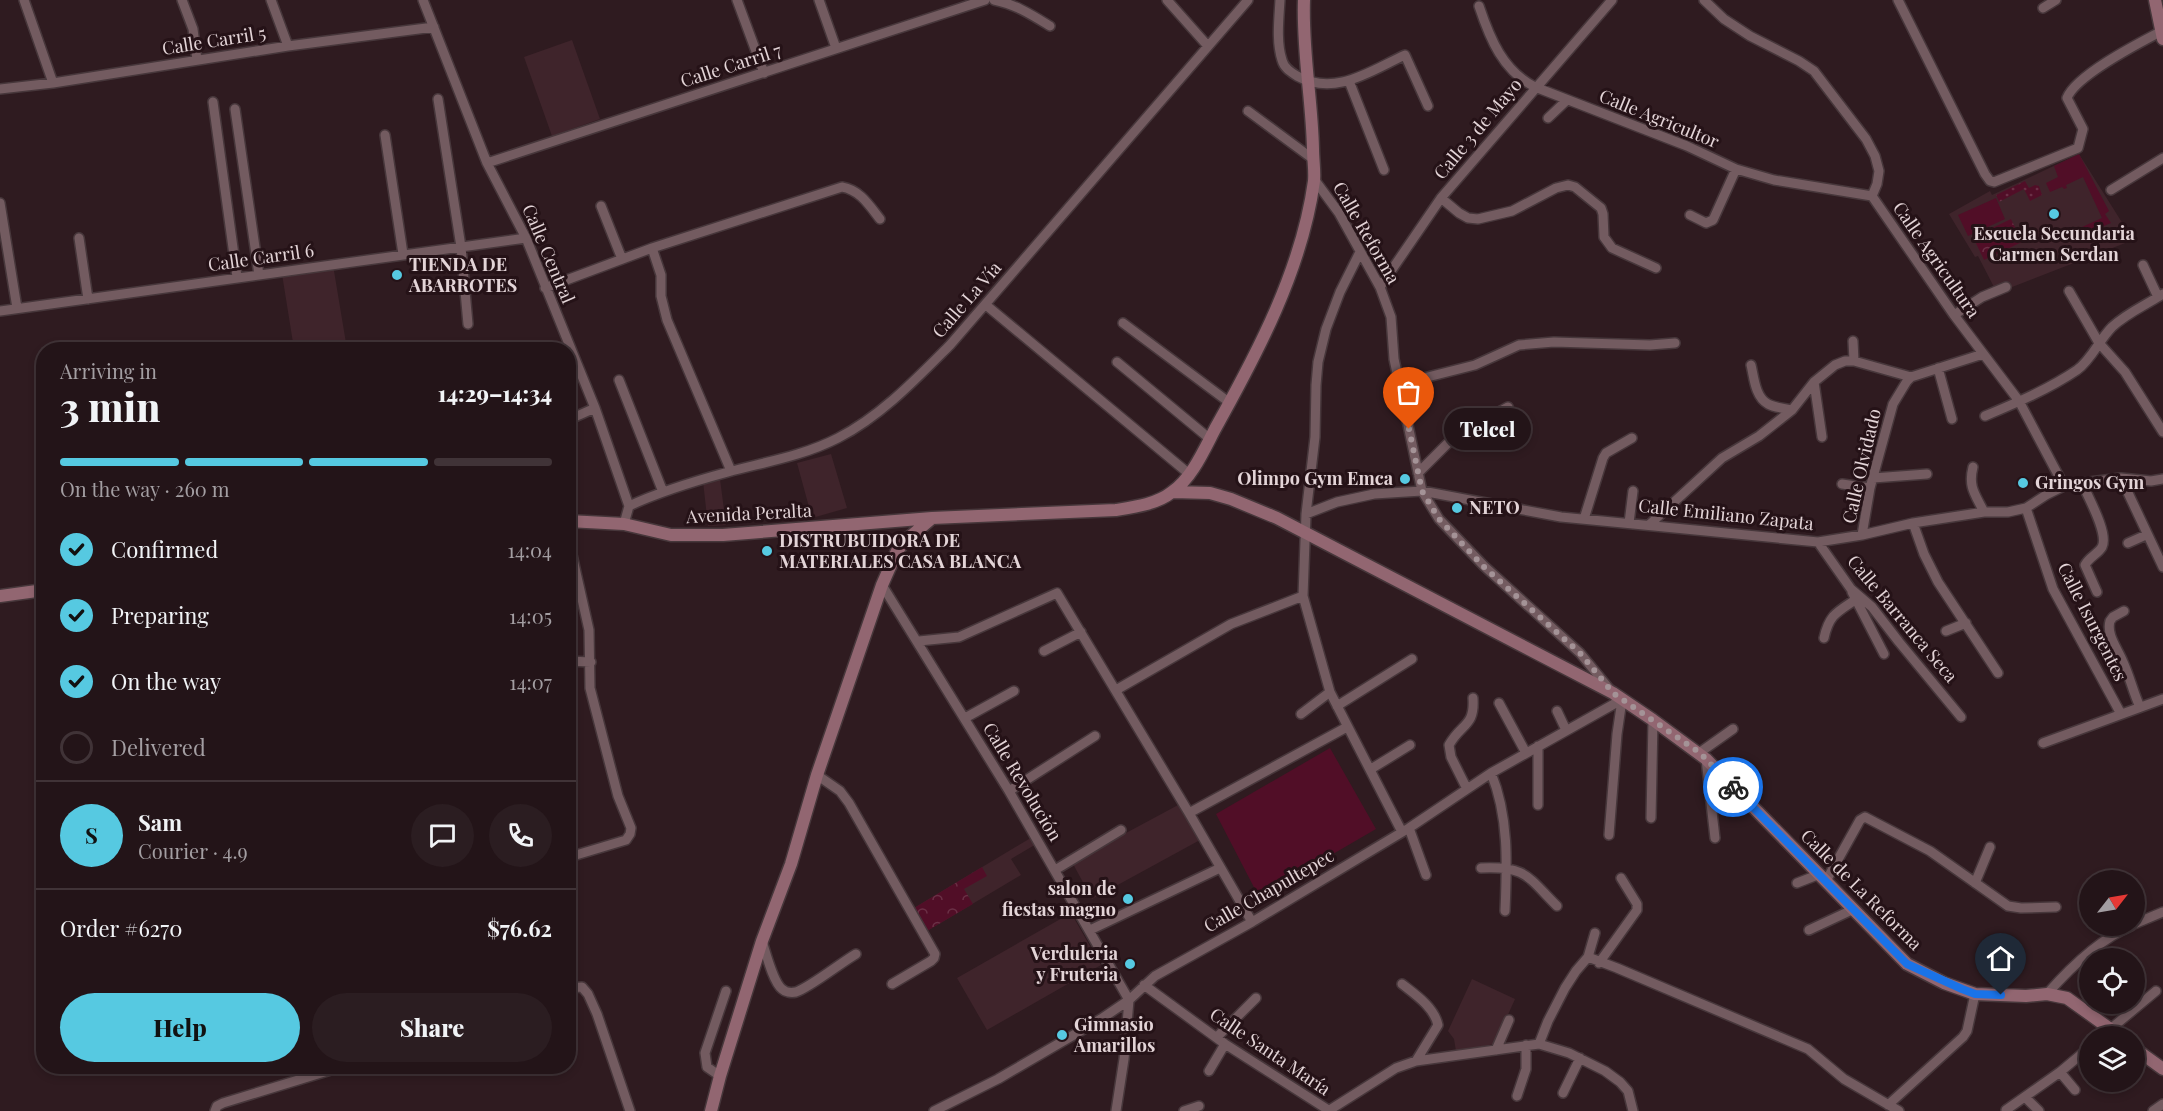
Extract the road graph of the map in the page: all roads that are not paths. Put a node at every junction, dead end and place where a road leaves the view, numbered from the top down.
1 (24, 0) edge
2 (182, 0) edge
3 (271, 0) edge
4 (423, 0) edge
5 (737, 0) edge
6 (819, 0) edge
7 (985, 0) edge
8 (994, 0) edge
9 (1167, 0) edge
10 (1248, 0) edge
11 (1280, 0) edge
12 (1304, 0) edge
13 (1612, 0) edge
14 (1704, 0) edge
15 (1898, 0) edge
16 (2056, 0) edge
17 (2155, 0) edge
18 (1479, 6) dead end
19 (2043, 8) dead end
20 (1050, 26) dead end
21 (434, 27) junction
22 (2162, 35) edge
23 (1208, 45) junction
24 (288, 46) junction
25 (836, 48) junction
26 (197, 60) junction
27 (764, 73) junction
28 (1349, 81) junction
29 (1308, 82) junction
30 (53, 84) junction
31 (1535, 87) junction
32 (0, 90) edge
33 (438, 99) dead end
34 (1567, 100) junction
35 (213, 102) dead end
36 (1428, 106) dead end
37 (235, 109) dead end
38 (1248, 111) dead end
39 (1548, 118) dead end
40 (385, 135) dead end
41 (2163, 158) edge
42 (1313, 159) junction
43 (487, 163) junction
44 (1736, 169) junction
45 (1384, 170) dead end
46 (1314, 179) junction
47 (2111, 190) dead end
48 (1872, 196) junction
49 (1441, 198) junction
50 (0, 203) edge
51 (601, 206) dead end
52 (1690, 214) dead end
53 (880, 219) dead end
54 (79, 238) dead end
55 (526, 238) junction
56 (461, 247) junction
57 (652, 248) junction
58 (1360, 252) junction
59 (403, 254) junction
60 (622, 258) junction
61 (2143, 265) dead end
62 (1656, 268) dead end
63 (259, 275) junction
64 (237, 277) junction
65 (1380, 287) junction
66 (2006, 287) dead end
67 (545, 288) junction
68 (2069, 291) dead end
69 (2161, 296) edge
70 (88, 299) junction
71 (986, 305) junction
72 (17, 308) junction
73 (0, 310) edge
74 (1954, 315) junction
75 (1123, 323) dead end
76 (468, 324) dead end
77 (1853, 341) dead end
78 (568, 342) edge
79 (1675, 343) dead end
80 (2099, 343) junction
81 (1983, 354) junction
82 (1854, 361) junction
83 (576, 362) edge
84 (1117, 362) dead end
85 (1751, 365) dead end
86 (1938, 368) junction
87 (1911, 377) junction
88 (619, 380) dead end
89 (1814, 382) junction
90 (1400, 384) junction
91 (2019, 401) junction
92 (1230, 403) junction
93 (1508, 407) dead end
94 (595, 408) junction
95 (1792, 410) junction
96 (576, 416) edge
97 (1985, 416) dead end
98 (1952, 419) dead end
99 (2163, 432) edge
100 (1822, 437) dead end
101 (1632, 438) dead end
102 (1209, 440) junction
103 (1973, 467) dead end
104 (731, 471) junction
105 (1188, 474) junction
106 (1418, 474) junction
107 (1927, 474) dead end
108 (2121, 478) junction
109 (2163, 479) edge
110 (1871, 483) junction
111 (2082, 483) junction
112 (1842, 484) dead end
113 (2064, 486) junction
114 (1422, 491) junction
115 (1633, 491) dead end
116 (663, 492) junction
117 (1173, 492) junction
118 (629, 506) junction
119 (2026, 508) junction
120 (1984, 512) junction
121 (1306, 514) junction
122 (932, 518) junction
123 (1584, 519) junction
124 (576, 521) edge
125 (1629, 523) junction
126 (1913, 523) junction
127 (624, 524) junction
128 (1649, 525) junction
129 (1307, 532) junction
130 (1862, 535) junction
131 (2146, 535) junction
132 (1818, 542) junction
133 (2128, 543) dead end
134 (2163, 567) edge
135 (576, 572) edge
136 (882, 585) junction
137 (36, 588) edge
138 (1851, 590) junction
139 (2097, 592) dead end
140 (0, 596) edge
141 (1303, 596) junction
142 (1855, 600) junction
143 (2124, 611) dead end
144 (1966, 623) junction
145 (1946, 631) dead end
146 (1081, 632) junction
147 (1824, 638) dead end
148 (919, 641) junction
149 (1044, 651) dead end
150 (1884, 654) dead end
151 (1412, 659) dead end
152 (576, 661) edge
153 (591, 662) junction
154 (1998, 674) dead end
155 (1116, 690) junction
156 (1014, 691) dead end
157 (1330, 692) junction
158 (1618, 697) junction
159 (1473, 698) dead end
160 (2163, 699) edge
161 (1499, 704) dead end
162 (1337, 706) junction
163 (2140, 707) junction
164 (1557, 711) dead end
165 (1301, 714) dead end
166 (2121, 714) junction
167 (1961, 717) dead end
168 (965, 718) junction
169 (1653, 720) junction
170 (1347, 727) junction
171 (1733, 729) dead end
172 (1566, 730) junction
173 (1095, 736) dead end
174 (2043, 743) dead end
175 (1410, 745) dead end
176 (1538, 746) junction
177 (1526, 753) junction
178 (1703, 756) junction
179 (1371, 769) junction
180 (1491, 773) junction
181 (817, 775) junction
182 (1467, 789) junction
183 (1010, 792) junction
184 (1538, 805) dead end
185 (1189, 813) junction
186 (1651, 818) dead end
187 (1121, 830) dead end
188 (1406, 830) junction
189 (1609, 835) dead end
190 (1715, 838) dead end
191 (1990, 847) dead end
192 (576, 855) dead end
193 (1506, 867) junction
194 (1220, 868) junction
195 (1481, 868) dead end
196 (1055, 870) junction
197 (1426, 875) dead end
198 (1823, 877) junction
199 (1620, 878) dead end
200 (1797, 883) dead end
201 (1975, 883) junction
202 (1557, 906) dead end
203 (2056, 907) dead end
204 (1854, 909) junction
205 (1505, 911) dead end
206 (2163, 912) edge
207 (2145, 920) edge
208 (1252, 922) junction
209 (1090, 930) junction
210 (1809, 930) dead end
211 (1595, 933) dead end
212 (2116, 936) edge
213 (762, 941) junction
214 (856, 954) dead end
215 (1588, 957) junction
216 (1599, 963) junction
217 (892, 984) dead end
218 (1402, 984) dead end
219 (1144, 985) junction
220 (576, 987) edge
221 (726, 991) dead end
222 (2156, 992) dead end
223 (1975, 994) junction
224 (2047, 994) junction
225 (1256, 998) dead end
226 (1129, 1000) junction
227 (1509, 1020) dead end
228 (2101, 1026) edge
229 (2120, 1026) edge
230 (1217, 1037) junction
231 (1225, 1044) junction
232 (1539, 1044) junction
233 (1526, 1045) junction
234 (1496, 1050) junction
235 (2079, 1056) edge
236 (2145, 1056) edge
237 (1580, 1058) junction
238 (1416, 1061) junction
239 (2163, 1069) edge
240 (1209, 1071) dead end
241 (2060, 1071) junction
242 (318, 1074) edge
243 (720, 1076) junction
244 (2076, 1090) dead end
245 (1563, 1092) dead end
246 (1517, 1096) dead end
247 (2025, 1097) junction
248 (2163, 1104) edge
249 (1888, 1105) junction
250 (1199, 1106) dead end
251 (2006, 1110) edge
252 (215, 1111) edge
253 (630, 1111) edge
254 (711, 1111) edge
255 (934, 1111) edge
256 (1116, 1111) edge
257 (1184, 1111) edge
258 (1329, 1111) edge
259 (1633, 1111) edge
260 (1899, 1111) edge
261 (2039, 1111) edge
262 (2153, 1111) edge

1 - 30 street
2 - 26 street
3 - 24 street
4 - 21 street, Calle Central
5 - 27 street
6 - 25 street
7 - 25 street, Calle Carril 7
8 - 20 street
9 - 23 street
10 - 23 street, Calle La Vía
11 - 29 street
12 - 29 street
13 - 31 street, Calle 3 de Mayo
14 - 48 street, Calle Agricultura
15 - 22 street
16 - 19 street
17 - 22 street
18 - 31 street, Calle Agricultor
21 - 24 street, Calle Carril 5
21 - 43 street, Calle Central
23 - 71 street, Calle La Vía
24 - 26 street, Calle Carril 5
25 - 27 street, Calle Carril 7
26 - 30 street, Calle Carril 5
27 - 43 street, Calle Carril 7
28 - 29 street
28 - 36 street
28 - 45 street
29 - 42 street
30 - 32 street, Calle Carril 5
31 - 34 street, Calle Agricultor
31 - 49 street, Calle 3 de Mayo
33 - 56 street
34 - 39 street
34 - 44 street, Calle Agricultor
35 - 64 street
37 - 63 street
38 - 42 street
40 - 59 street
41 - 47 street
42 - 46 street
43 - 55 street, Calle Central
44 - 48 street, Calle Agricultor
44 - 52 street
46 - 58 street, Calle Reforma
46 - 92 street
48 - 74 street, Calle Agricultura
49 - 62 street
49 - 65 street, Calle 3 de Mayo
50 - 72 street
51 - 60 street
53 - 57 street
54 - 70 street
55 - 56 street, Calle Carril 6
55 - 67 street, Calle Central
56 - 59 street, Calle Carril 6
56 - 76 street
57 - 60 street
57 - 104 street
58 - 65 street, Calle Reforma
58 - 121 street
59 - 63 street, Calle Carril 6
60 - 67 street
61 - 69 street
63 - 64 street, Calle Carril 6
64 - 70 street, Calle Carril 6
65 - 90 street, Calle Reforma
66 - 74 street
67 - 78 street, Calle Central
68 - 80 street
69 - 80 street
70 - 72 street, Calle Carril 6
71 - 104 street, Calle La Vía
71 - 105 street
72 - 73 street, Calle Carril 6
74 - 81 street, Calle Agricultura
75 - 92 street
77 - 82 street
79 - 90 street
80 - 91 street
80 - 99 street
81 - 86 street
81 - 91 street, Calle Agricultura
82 - 87 street
82 - 89 street
83 - 94 street, Calle Central
84 - 102 street
85 - 95 street
86 - 87 street
86 - 98 street
87 - 110 street, Calle Olvidado
88 - 116 street
89 - 95 street
89 - 100 street
90 - 106 street, Calle Reforma
91 - 97 street
91 - 113 street, Calle Agricultura
92 - 102 street
93 - 106 street
94 - 96 street
94 - 118 street, Calle Central
95 - 128 street
101 - 123 street
102 - 105 street
103 - 120 street
104 - 116 street, Calle La Vía
105 - 117 street
106 - 114 street, Calle Reforma
107 - 110 street
108 - 109 street, Calle Emiliano Zapata
108 - 111 street, Calle Emiliano Zapata
108 - 131 street
110 - 112 street
110 - 130 street, Calle Olvidado
111 - 113 street, Calle Emiliano Zapata
111 - 139 street
113 - 119 street, Calle Emiliano Zapata
114 - 121 street, Calle Emiliano Zapata
114 - 123 street, Calle Emiliano Zapata
114 - 158 street, Calle Reforma
115 - 125 street
116 - 118 street, Calle La Vía
117 - 122 street, Avenida Peralta
117 - 129 street
118 - 127 street
119 - 120 street, Calle Emiliano Zapata
119 - 166 street, Calle Isurgentes
120 - 126 street, Calle Emiliano Zapata
121 - 129 street
122 - 127 street, Avenida Peralta
122 - 136 street
123 - 125 street, Calle Emiliano Zapata
124 - 127 street, Avenida Peralta
125 - 128 street, Calle Emiliano Zapata
126 - 130 street, Calle Emiliano Zapata
126 - 144 street
128 - 132 street, Calle Emiliano Zapata
129 - 141 street
129 - 158 street
130 - 132 street, Calle Emiliano Zapata
131 - 133 street
131 - 134 street
132 - 138 street, Calle Barranca Seca
135 - 153 street
136 - 148 street, Calle Revolución
136 - 181 street
137 - 140 street
138 - 142 street
138 - 167 street, Calle Barranca Seca
141 - 155 street
141 - 157 street
142 - 147 street
142 - 150 street
143 - 163 street
144 - 145 street
144 - 154 street
146 - 148 street
146 - 149 street
146 - 155 street
148 - 168 street, Calle Revolución
151 - 162 street
152 - 153 street
153 - 192 street
155 - 185 street
156 - 168 street
157 - 162 street
157 - 165 street
158 - 169 street, Calle de La Reforma
158 - 172 street, Calle Chapultepec
158 - 189 street
159 - 182 street
160 - 163 street
161 - 177 street
162 - 170 street
163 - 166 street
164 - 172 street
166 - 174 street
168 - 183 street, Calle Revolución
169 - 178 street, Calle de La Reforma
169 - 186 street
170 - 179 street
170 - 185 street
171 - 178 street
172 - 176 street, Calle Chapultepec
173 - 183 street
175 - 179 street
176 - 177 street, Calle Chapultepec
176 - 184 street
177 - 180 street, Calle Chapultepec
178 - 190 street
178 - 198 street, Calle de La Reforma
179 - 188 street
180 - 182 street, Calle Chapultepec
180 - 193 street
181 - 213 street
181 - 217 street
182 - 188 street, Calle Chapultepec
183 - 196 street, Calle Revolución
185 - 194 street
187 - 196 street
188 - 197 street
188 - 208 street, Calle Chapultepec
191 - 201 street
193 - 195 street
193 - 202 street
193 - 205 street
194 - 208 street
194 - 209 street
196 - 209 street, Calle Revolución
198 - 200 street
198 - 201 street
198 - 204 street, Calle de La Reforma
199 - 216 street
201 - 203 street
204 - 210 street
204 - 223 street, Calle de La Reforma
206 - 207 street
208 - 219 street, Calle Chapultepec
209 - 226 street, Calle Revolución
211 - 215 street
212 - 224 street
213 - 214 street
213 - 243 street
215 - 216 street
215 - 232 street
216 - 249 street
218 - 238 street
219 - 226 street, Calle Chapultepec
219 - 230 street, Calle Santa María
220 - 253 street
221 - 243 street
222 - 229 street
223 - 224 street, Calle de La Reforma
223 - 249 street
224 - 228 street, Calle de La Reforma
225 - 230 street
226 - 255 street, Calle Chapultepec
226 - 256 street
227 - 234 street
230 - 231 street, Calle Santa María
231 - 240 street
231 - 258 street, Calle Santa María
232 - 233 street, Calle Santa María
232 - 237 street, Calle Santa María
233 - 234 street, Calle Santa María
233 - 246 street
234 - 238 street, Calle Santa María
235 - 241 street
236 - 239 street
237 - 245 street
237 - 259 street, Calle Santa María
238 - 258 street, Calle Santa María
241 - 244 street
241 - 247 street
242 - 252 street
243 - 254 street
247 - 251 street
247 - 261 street
248 - 262 street
249 - 260 street
250 - 257 street

